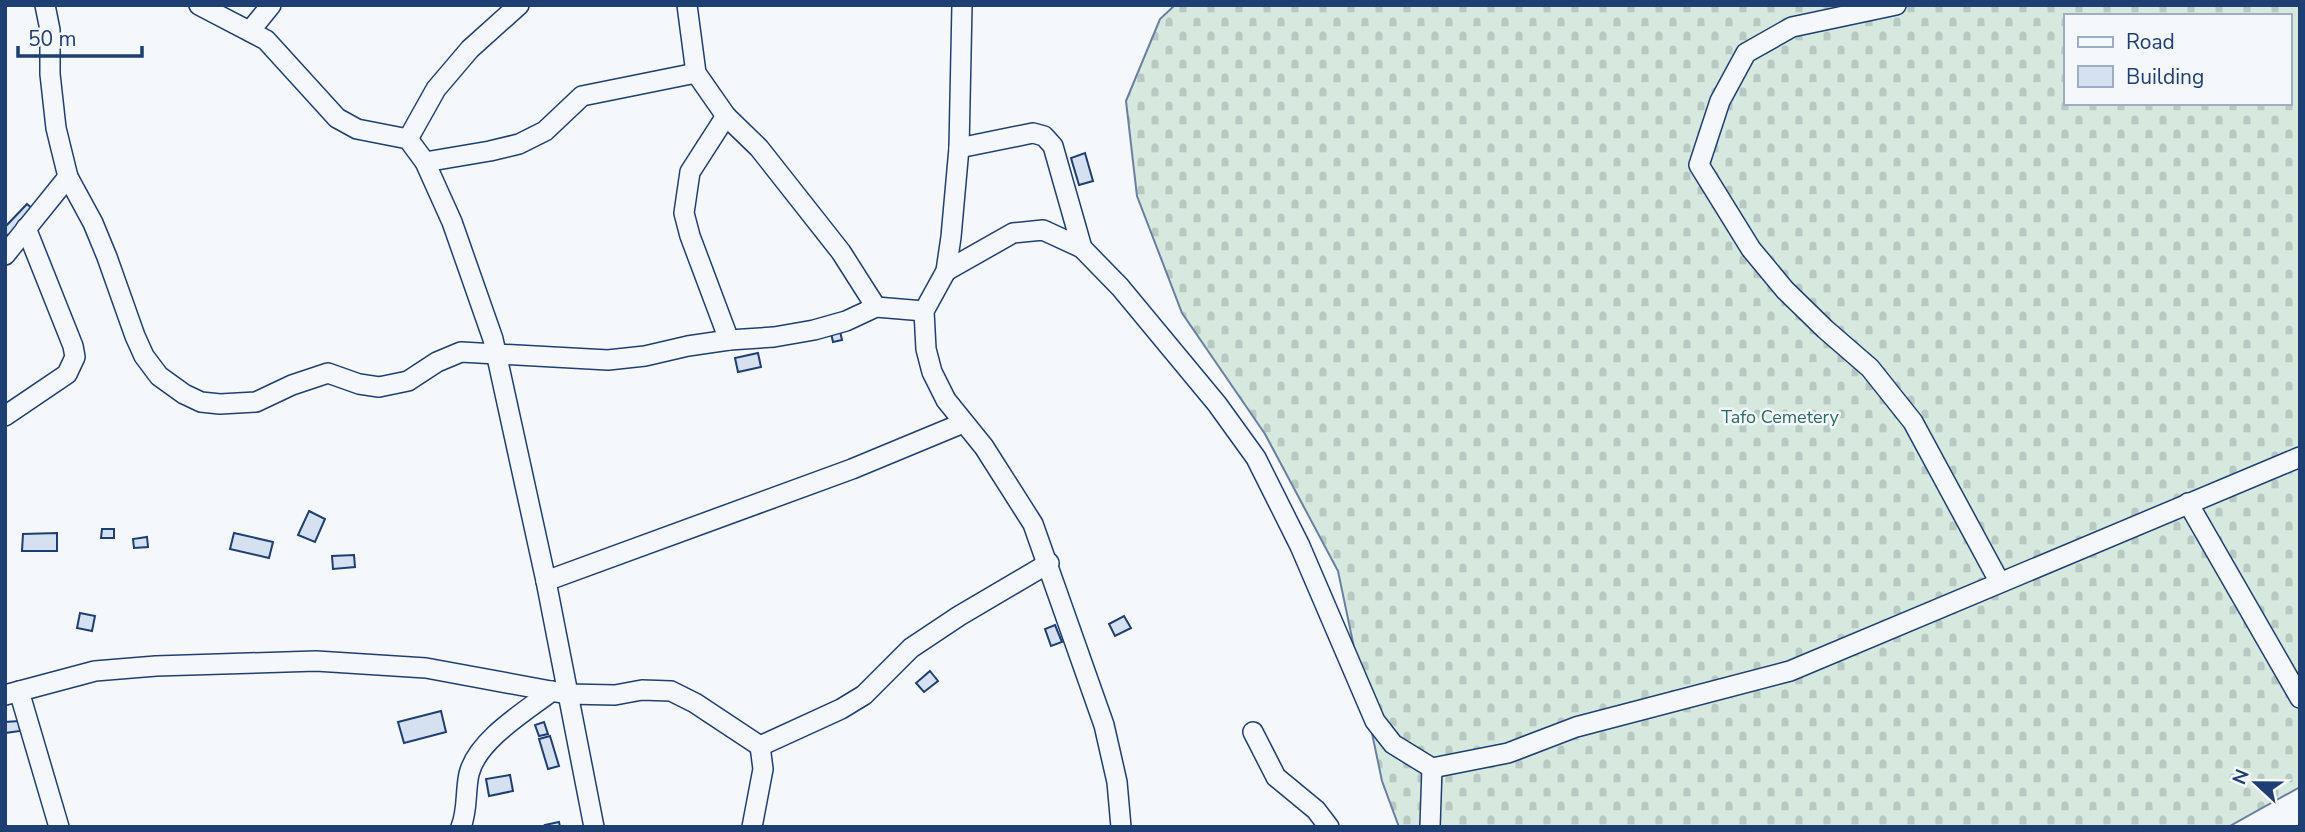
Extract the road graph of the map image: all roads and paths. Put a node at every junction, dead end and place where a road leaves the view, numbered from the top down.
1 (44, 5) edge
2 (199, 5) edge
3 (271, 5) edge
4 (519, 5) edge
5 (687, 5) edge
6 (962, 5) edge
7 (1896, 5) edge
8 (250, 31) junction
9 (696, 73) junction
10 (726, 116) junction
11 (408, 139) junction
12 (959, 148) junction
13 (425, 162) junction
14 (68, 177) junction
15 (26, 228) junction
16 (1082, 247) junction
17 (5, 255) edge
18 (946, 271) junction
19 (876, 307) junction
20 (924, 311) junction
21 (729, 340) junction
22 (496, 354) junction
23 (5, 416) edge
24 (963, 423) junction
25 (2300, 457) edge
26 (2188, 503) junction
27 (1049, 563) junction
28 (546, 581) junction
29 (1999, 581) junction
30 (559, 692) junction
31 (12, 693) edge
32 (2300, 698) edge
33 (1253, 732) dead end
34 (760, 746) junction
35 (1432, 768) junction
36 (59, 827) edge
37 (461, 827) edge
38 (594, 827) edge
39 (752, 827) edge
40 (1121, 827) edge
41 (1329, 827) edge
42 (1430, 827) edge

1 - 14 street
2 - 8 street
3 - 8 street
4 - 11 street
5 - 9 street
6 - 12 street
7 - 29 street
8 - 11 street
9 - 10 street
9 - 13 street
10 - 19 street
10 - 21 street
11 - 13 street
12 - 16 street
12 - 18 street
13 - 22 street
14 - 15 street
14 - 22 street
15 - 17 street
15 - 23 street
16 - 18 street
16 - 35 street
18 - 20 street
19 - 20 street
19 - 21 street
20 - 24 street
21 - 22 street
22 - 28 street
24 - 27 street
24 - 28 street
25 - 26 street
26 - 29 street
26 - 32 street
27 - 34 street
27 - 40 street
28 - 30 street
29 - 35 street
30 - 31 street
30 - 34 street
30 - 37 street
30 - 38 street
31 - 36 street
33 - 41 street
34 - 39 street
35 - 42 street

